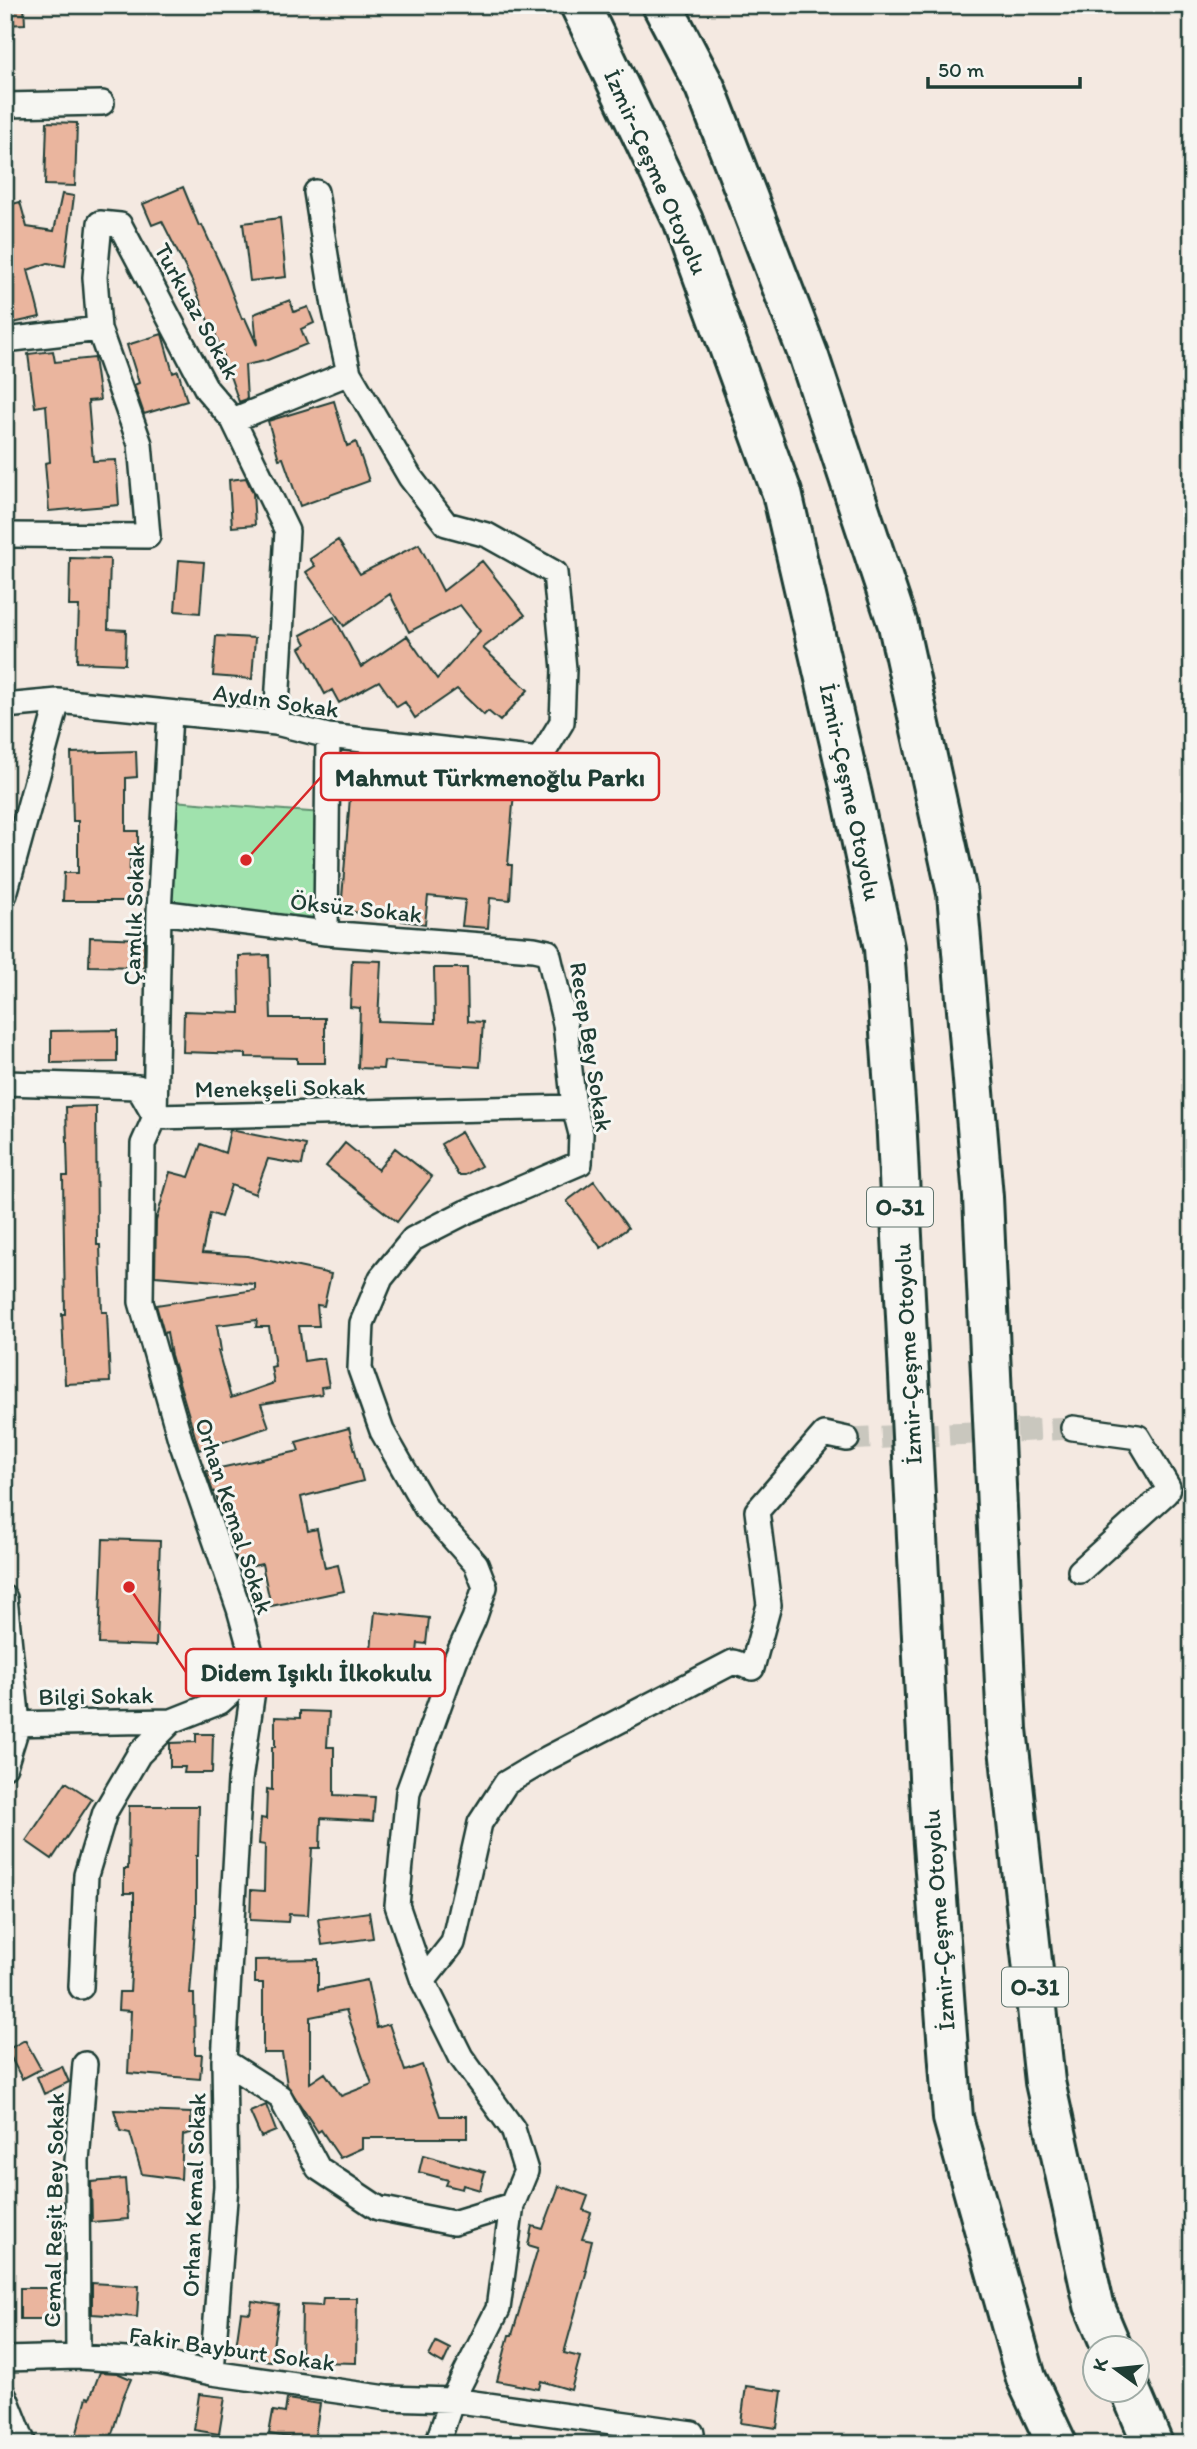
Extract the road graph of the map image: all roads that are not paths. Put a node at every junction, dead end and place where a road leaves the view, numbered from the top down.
1 (580, 5) edge
2 (662, 5) edge
3 (102, 103) dead end
4 (5, 105) edge
5 (316, 192) dead end
6 (99, 329) junction
7 (5, 340) edge
8 (349, 373) junction
9 (233, 420) junction
10 (5, 535) edge
11 (58, 701) junction
12 (5, 706) edge
13 (170, 714) junction
14 (276, 723) junction
15 (328, 736) junction
16 (5, 894) edge
17 (159, 912) junction
18 (326, 933) junction
19 (548, 952) joint
20 (5, 1083) edge
21 (574, 1107) junction
22 (155, 1117) junction
23 (1073, 1429) tunnel mouth
24 (847, 1439) tunnel mouth
25 (1080, 1571) dead end
26 (5, 1598) edge
27 (256, 1670) junction
28 (172, 1721) junction
29 (11, 1724) edge
30 (5, 1766) edge
31 (424, 1981) junction
32 (81, 1987) dead end
33 (224, 2061) junction
34 (85, 2064) dead end
35 (512, 2205) junction
36 (1106, 2334) edge
37 (78, 2357) junction
38 (5, 2359) edge
39 (212, 2373) junction
40 (5, 2396) edge
41 (452, 2400) junction
42 (1136, 2404) edge
43 (692, 2433) dead end
44 (24, 2444) edge
45 (437, 2444) edge
46 (1057, 2444) edge
47 (1153, 2444) edge

1 - 46 highway, İzmir-Çeşme Otoyolu / O-31
2 - 36 highway, O-31
3 - 4 street
5 - 8 street
6 - 7 street
6 - 9 street, Turkuaz Sokak
6 - 10 street
8 - 9 street
8 - 15 street, Aydın Sokak
9 - 14 street
11 - 12 street, Aydın Sokak
11 - 13 street, Aydın Sokak
11 - 16 street
13 - 14 street, Aydın Sokak
13 - 17 street, Çamlık Sokak
14 - 15 street, Aydın Sokak
15 - 18 street
17 - 18 street, Öksüz Sokak
17 - 22 street, Çamlık Sokak
18 - 19 street, Öksüz Sokak
19 - 21 street, Recep Bey Sokak
20 - 22 street
21 - 22 street, Menekşeli Sokak
21 - 31 street, Recep Bey Sokak
22 - 27 street, Orhan Kemal Sokak
23 - 25 street
24 - 31 street
26 - 29 street
27 - 28 street, Bilgi Sokak
27 - 33 street, Orhan Kemal Sokak
28 - 29 street, Bilgi Sokak
28 - 32 street
29 - 30 street
31 - 35 street, Recep Bey Sokak
33 - 35 street, Orhan Kemal Sokak
33 - 39 street, Orhan Kemal Sokak
34 - 37 street, Cemal Reşit Bey Sokak
35 - 41 street, Recep Bey Sokak
37 - 38 street, Fakir Bayburt Sokak
37 - 39 street, Fakir Bayburt Sokak
39 - 41 street, Fakir Bayburt Sokak
40 - 44 street
41 - 43 street, Fakir Bayburt Sokak
41 - 45 street, Recep Bey Sokak
42 - 47 highway

